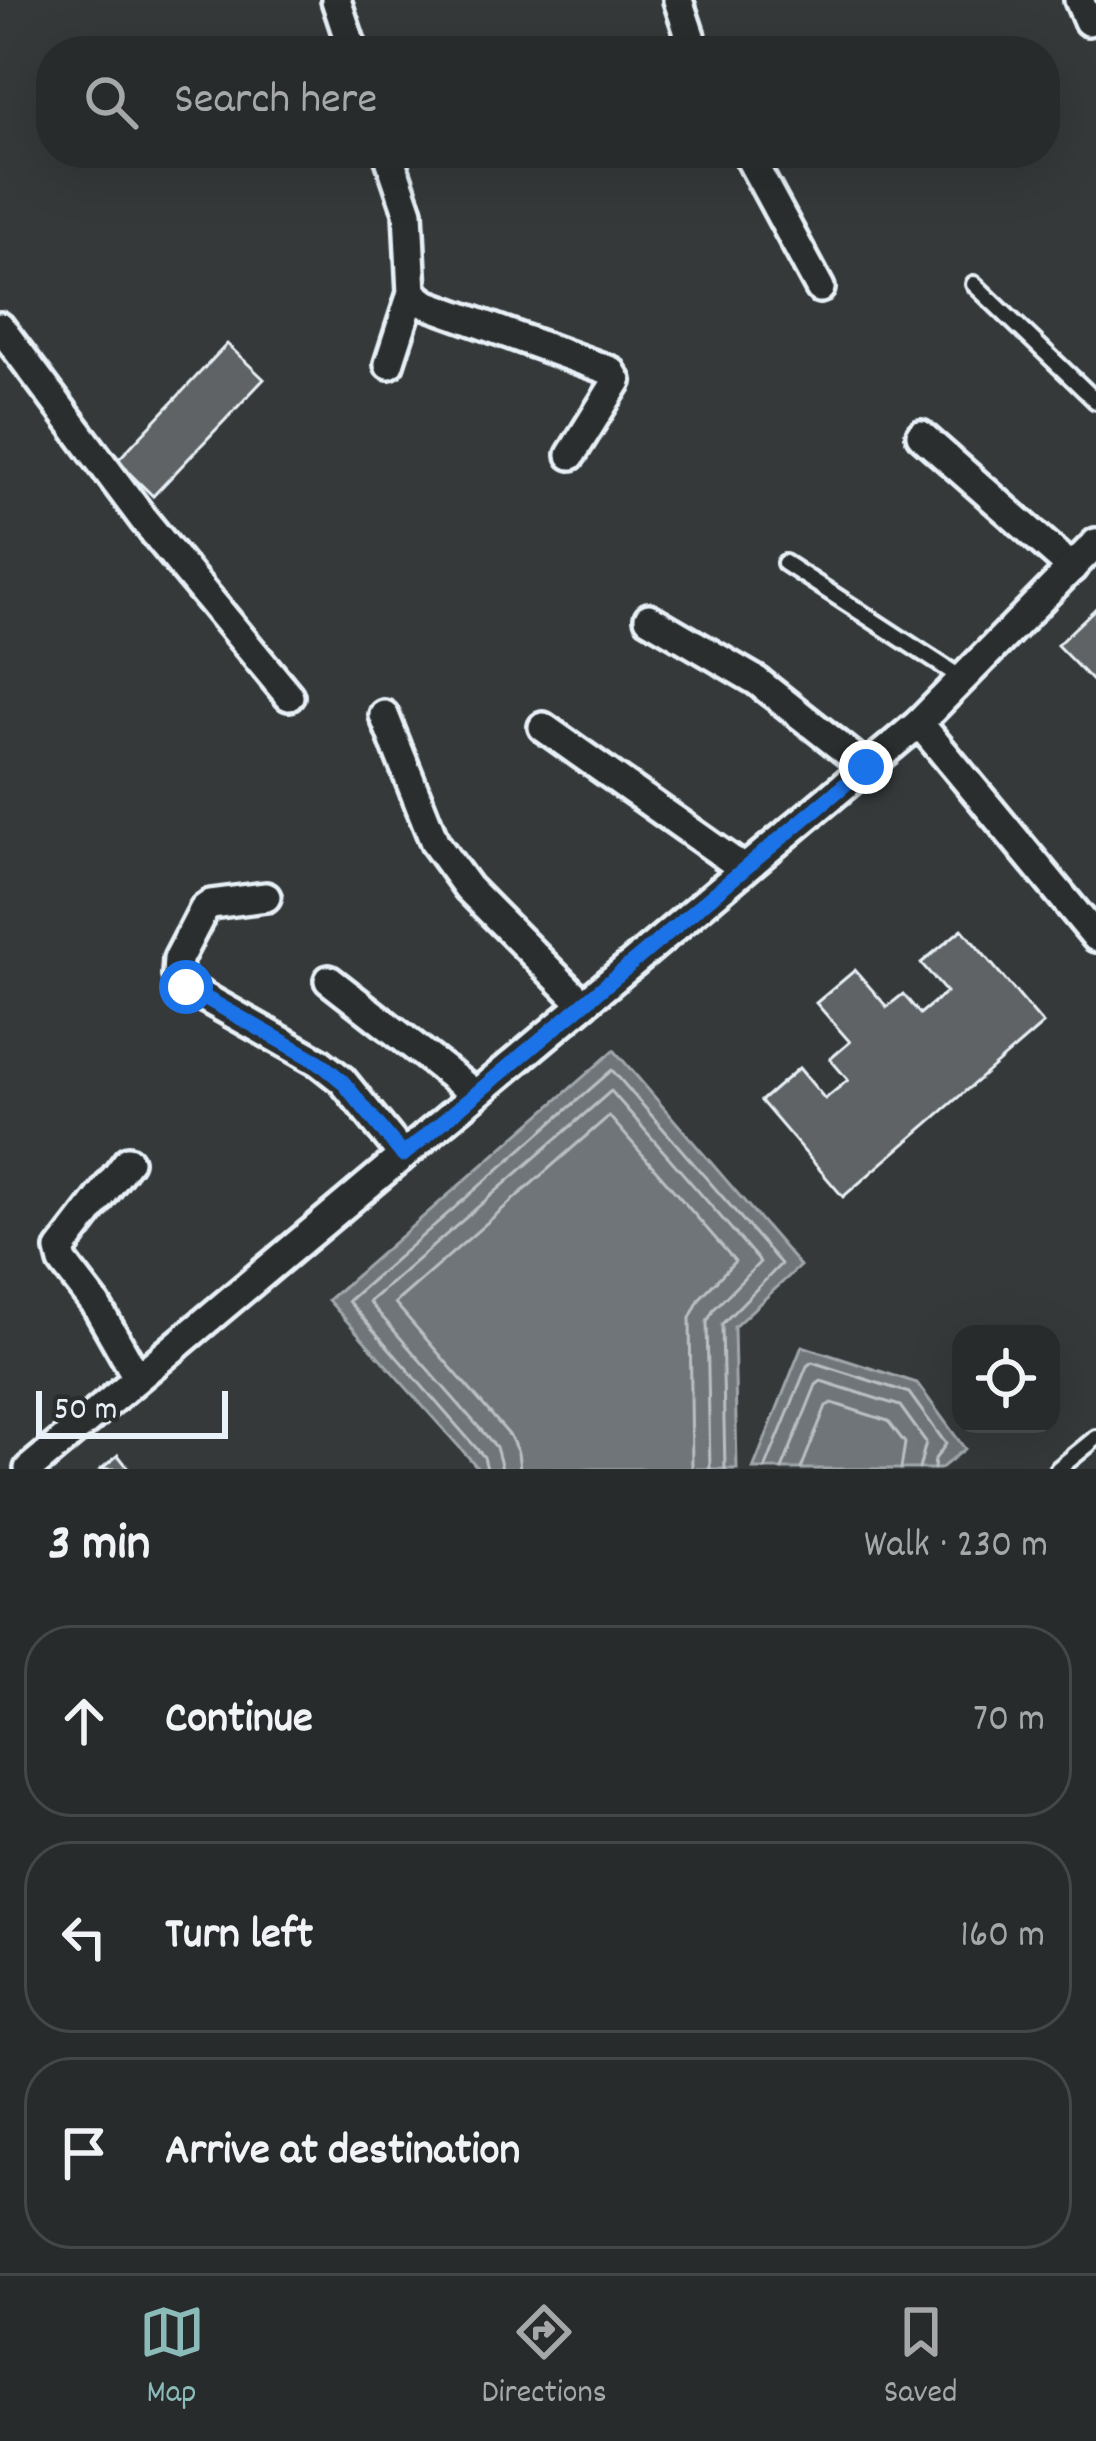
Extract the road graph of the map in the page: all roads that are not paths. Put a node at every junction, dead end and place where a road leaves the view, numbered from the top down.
1 (336, 0) edge
2 (678, 0) edge
3 (348, 36) edge
4 (689, 36) edge
5 (393, 168) edge
6 (755, 168) edge
7 (974, 284) dead end
8 (820, 288) dead end
9 (412, 293) junction
10 (0, 327) edge
11 (389, 364) dead end
12 (1096, 401) edge
13 (921, 435) dead end
14 (571, 455) dead end
15 (1096, 543) edge
16 (785, 563) dead end
17 (1072, 568) junction
18 (649, 618) dead end
19 (963, 679) junction
20 (289, 696) dead end
21 (384, 715) dead end
22 (919, 723) junction
23 (544, 727) dead end
24 (866, 767) junction
25 (744, 869) junction
26 (266, 897) dead end
27 (1096, 938) edge
28 (329, 980) dead end
29 (583, 1004) junction
30 (476, 1094) junction
31 (403, 1155) junction
32 (128, 1161) dead end
33 (137, 1377) junction
34 (1096, 1438) edge
35 (28, 1469) edge
36 (1058, 1469) edge

1 - 3 street
2 - 4 street
5 - 9 street
6 - 8 street
7 - 12 lane
9 - 11 street
9 - 14 street
10 - 20 street
13 - 17 street
15 - 17 street
16 - 19 lane
17 - 19 street
18 - 24 street
19 - 22 street
21 - 29 street
22 - 24 street
22 - 27 street
23 - 25 street
24 - 25 street
25 - 29 street
26 - 31 street
28 - 30 street
29 - 30 street
30 - 31 street
31 - 33 street
32 - 33 street
33 - 35 street
34 - 36 lane

